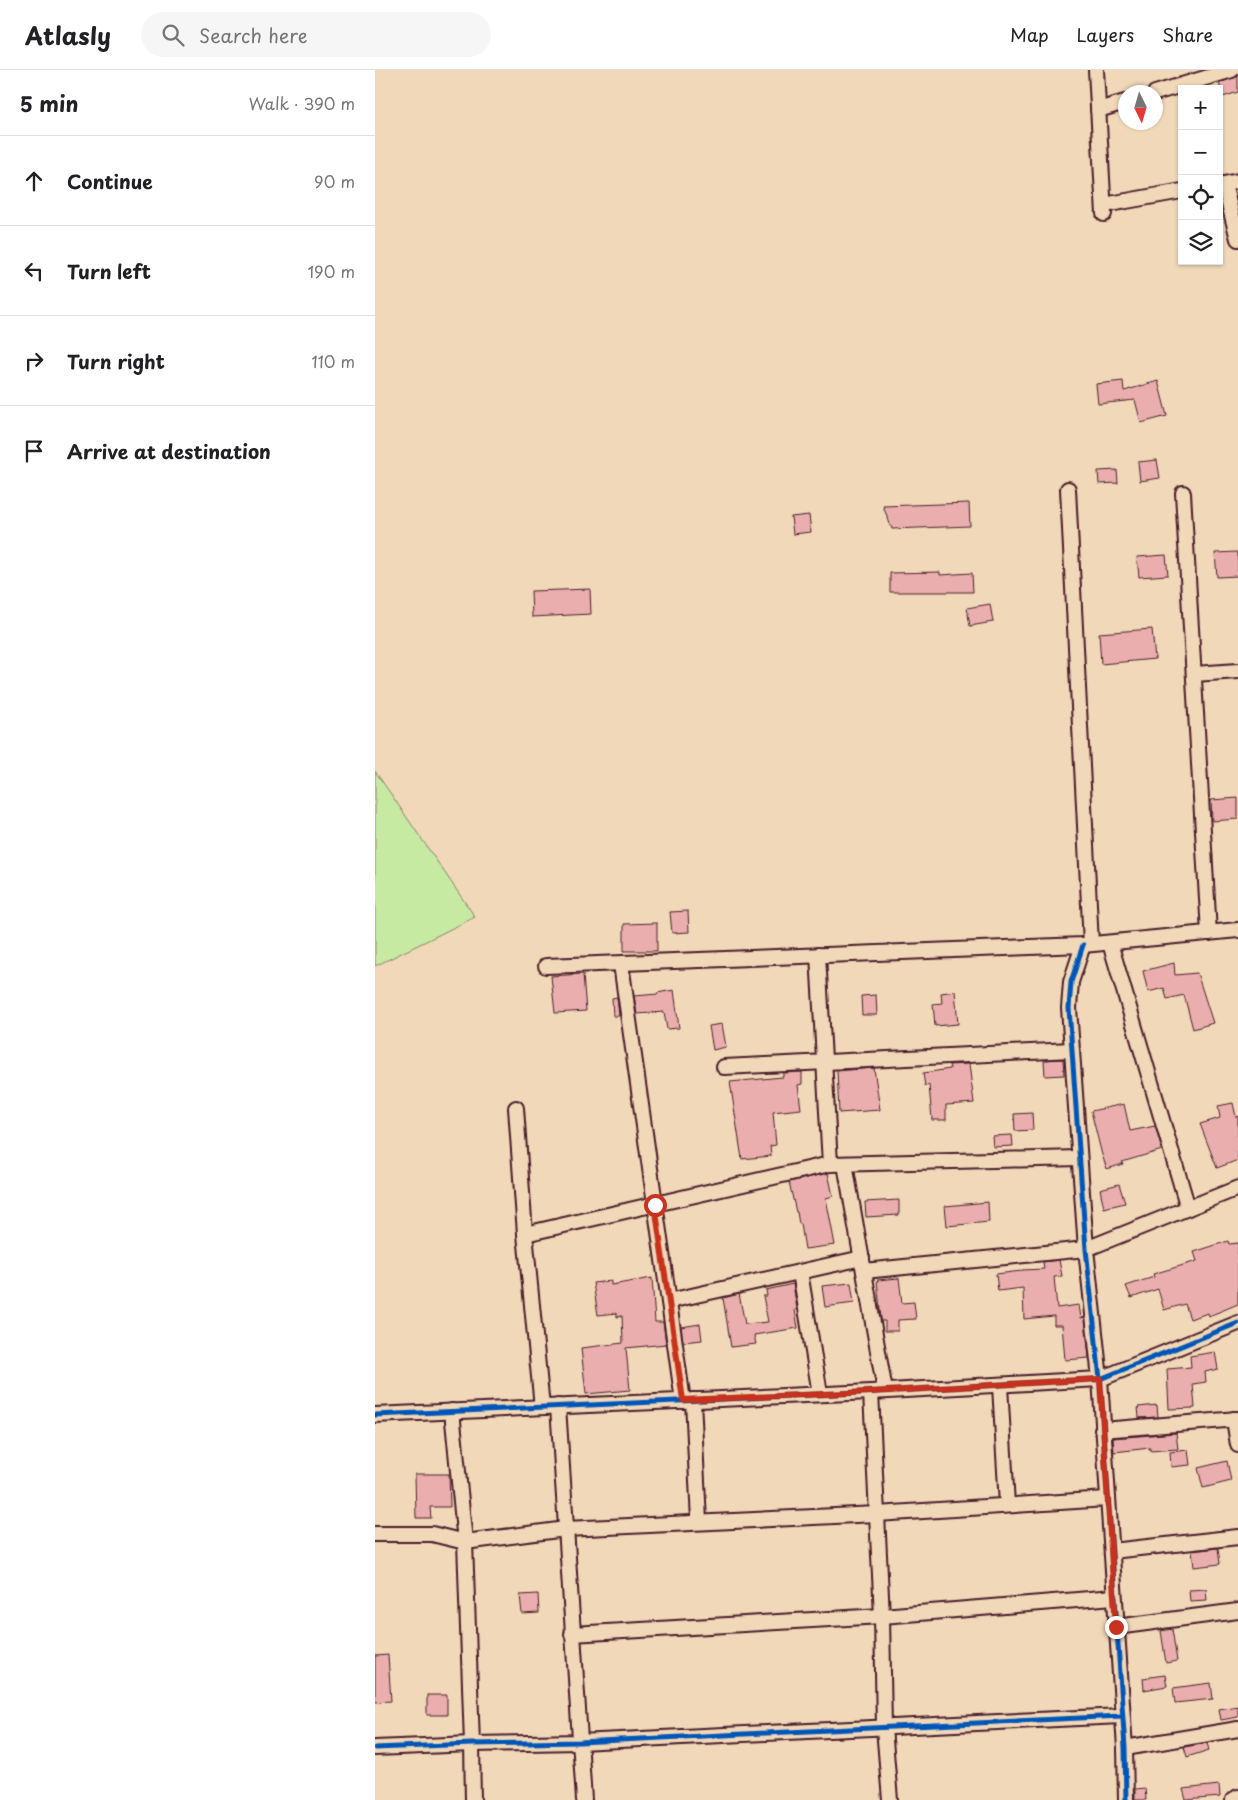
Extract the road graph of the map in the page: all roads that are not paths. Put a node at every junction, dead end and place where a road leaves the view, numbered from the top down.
1 (1095, 70) edge
2 (1232, 70) edge
3 (1163, 91) edge
4 (1118, 104) edge
5 (1098, 110) junction
6 (1238, 181) edge
7 (1223, 184) edge
8 (1223, 191) edge
9 (1178, 192) edge
10 (1238, 240) edge
11 (1068, 489) dead end
12 (1183, 493) dead end
13 (1238, 671) edge
14 (1194, 674) junction
15 (1238, 930) edge
16 (1209, 933) junction
17 (1110, 942) junction
18 (1087, 945) junction
19 (819, 956) junction
20 (621, 964) junction
21 (546, 966) dead end
22 (1071, 1050) junction
23 (825, 1062) junction
24 (724, 1068) dead end
25 (516, 1108) dead end
26 (1079, 1158) junction
27 (830, 1164) junction
28 (845, 1164) junction
29 (1238, 1188) edge
30 (655, 1205) junction
31 (1187, 1208) junction
32 (525, 1234) junction
33 (1085, 1249) junction
34 (863, 1265) junction
35 (800, 1272) junction
36 (669, 1301) junction
37 (1238, 1323) edge
38 (1100, 1379) junction
39 (1000, 1386) junction
40 (878, 1392) junction
41 (820, 1394) junction
42 (688, 1400) junction
43 (542, 1406) junction
44 (558, 1406) junction
45 (452, 1412) junction
46 (375, 1415) edge
47 (1236, 1419) edge
48 (1102, 1430) junction
49 (1238, 1444) edge
50 (1107, 1499) junction
51 (1007, 1505) junction
52 (877, 1514) junction
53 (699, 1522) junction
54 (566, 1529) junction
55 (375, 1534) edge
56 (1238, 1537) edge
57 (465, 1542) junction
58 (1112, 1551) junction
59 (1114, 1597) junction
60 (1238, 1611) edge
61 (883, 1616) junction
62 (1116, 1627) junction
63 (572, 1634) junction
64 (1122, 1716) junction
65 (884, 1728) junction
66 (1238, 1729) edge
67 (579, 1742) junction
68 (472, 1744) junction
69 (375, 1748) edge
70 (1125, 1748) junction
71 (1238, 1797) edge
72 (473, 1800) edge
73 (583, 1800) edge
74 (890, 1800) edge
75 (1126, 1800) edge
76 (1233, 1800) edge

1 - 5 street
2 - 3 street
4 - 5 street
5 - 9 street
6 - 7 street
8 - 10 street
11 - 18 street
12 - 14 street
13 - 14 street
14 - 16 street
15 - 16 street
16 - 17 street
17 - 18 street
17 - 31 street
18 - 19 street
18 - 22 street
19 - 20 street
19 - 23 street
20 - 21 street
20 - 30 street
22 - 23 street
22 - 26 street
23 - 24 street
23 - 27 street
25 - 32 street
26 - 28 street
26 - 33 street
27 - 28 street
27 - 30 street
28 - 34 street
29 - 31 street
30 - 32 street
30 - 36 street
31 - 33 street
32 - 43 street
33 - 34 street
33 - 38 street
34 - 35 street
34 - 40 street
35 - 36 street
35 - 41 street
36 - 42 street
37 - 38 street
38 - 39 street
38 - 48 street
39 - 40 street
39 - 51 street
40 - 41 street
40 - 52 street
41 - 42 street
42 - 44 street
42 - 53 street
43 - 44 street
43 - 45 street
44 - 54 street
45 - 46 street
45 - 57 street
47 - 48 street
47 - 49 street
48 - 50 street
50 - 51 street
50 - 58 street
51 - 52 street
52 - 53 street
52 - 61 street
53 - 54 street
54 - 57 street
54 - 63 street
55 - 57 street
56 - 58 street
57 - 68 street
58 - 59 street
59 - 61 street
59 - 62 street
60 - 62 street
61 - 63 street
61 - 65 street
62 - 64 street
63 - 67 street
64 - 65 street
64 - 70 street
65 - 67 street
65 - 74 street
66 - 70 street
67 - 68 street
67 - 73 street
68 - 69 street
68 - 72 street
70 - 75 street
71 - 76 street

